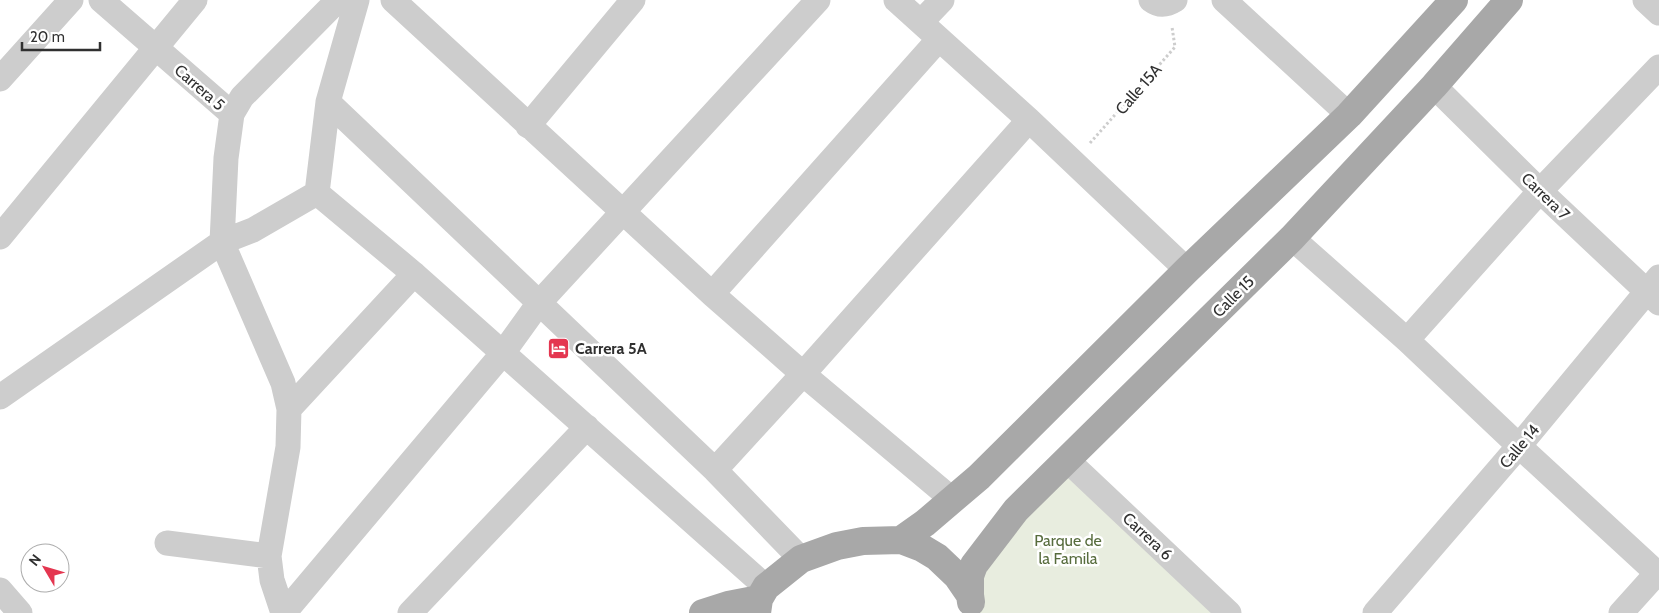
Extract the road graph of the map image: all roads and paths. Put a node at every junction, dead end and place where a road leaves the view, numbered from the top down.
1 (71, 0) edge
2 (101, 0) edge
3 (195, 0) edge
4 (338, 0) edge
5 (357, 0) edge
6 (393, 0) edge
7 (633, 0) edge
8 (818, 0) edge
9 (896, 0) edge
10 (942, 0) edge
11 (1224, 0) edge
12 (1454, 0) edge
13 (1509, 0) edge
14 (1645, 0) edge
15 (1162, 2) edge
16 (1659, 13) edge
17 (921, 22) junction
18 (939, 39) junction
19 (155, 47) junction
20 (1659, 67) edge
21 (0, 79) edge
22 (1434, 86) junction
23 (328, 102) junction
24 (232, 114) junction
25 (1349, 115) junction
26 (1029, 120) junction
27 (528, 126) junction
28 (1073, 163) junction
29 (1540, 191) junction
30 (317, 192) junction
31 (622, 211) junction
32 (0, 237) edge
33 (1292, 238) junction
34 (222, 242) junction
35 (1187, 270) junction
36 (414, 274) junction
37 (1655, 290) edge
38 (712, 294) junction
39 (539, 303) junction
40 (1408, 340) junction
41 (504, 353) junction
42 (803, 374) junction
43 (0, 397) edge
44 (289, 409) junction
45 (586, 428) junction
46 (1519, 446) junction
47 (1067, 460) junction
48 (714, 470) junction
49 (953, 500) junction
50 (901, 540) junction
51 (167, 543) dead end
52 (268, 556) junction
53 (801, 559) junction
54 (1658, 574) edge
55 (0, 590) edge
56 (761, 600) edge
57 (971, 604) edge
58 (20, 613) edge
59 (284, 613) edge
60 (410, 613) edge
61 (703, 613) edge
62 (1229, 613) edge
63 (1375, 613) edge
64 (1622, 613) edge

1 - 21 street
2 - 19 street, Carrera 5
3 - 19 street
4 - 24 street
5 - 23 street
6 - 27 street
7 - 27 street
8 - 31 street
9 - 17 street
10 - 17 street
11 - 25 street
12 - 25 main road
13 - 22 main road, Calle 15
14 - 16 street
15 - 28 path, Calle 15A
17 - 18 street
18 - 26 street
18 - 38 street
19 - 24 street, Carrera 5
19 - 32 street
20 - 29 street
22 - 29 street, Carrera 7
22 - 33 main road, Calle 15
23 - 30 street
23 - 39 street
24 - 34 street
25 - 35 main road
26 - 28 street
26 - 42 street
27 - 31 street
28 - 35 street
29 - 37 street, Carrera 7
29 - 40 street
30 - 34 street
30 - 36 street
31 - 38 street
31 - 39 street
33 - 40 street
33 - 47 main road, Calle 15
34 - 43 street
34 - 44 street
35 - 49 main road
36 - 41 street
36 - 44 street
37 - 46 street, Calle 14
38 - 42 street
39 - 41 street
39 - 48 street
40 - 46 street
41 - 45 street
41 - 59 street
42 - 48 street
42 - 49 street
44 - 52 street
45 - 56 street
45 - 60 street
46 - 54 street
46 - 63 street, Calle 14
47 - 57 main road, Calle 15
47 - 62 street, Carrera 6
48 - 53 street
49 - 50 main road
50 - 53 main road
50 - 57 main road
51 - 52 street
52 - 59 street
53 - 56 main road
54 - 64 street
55 - 58 street
56 - 61 main road

